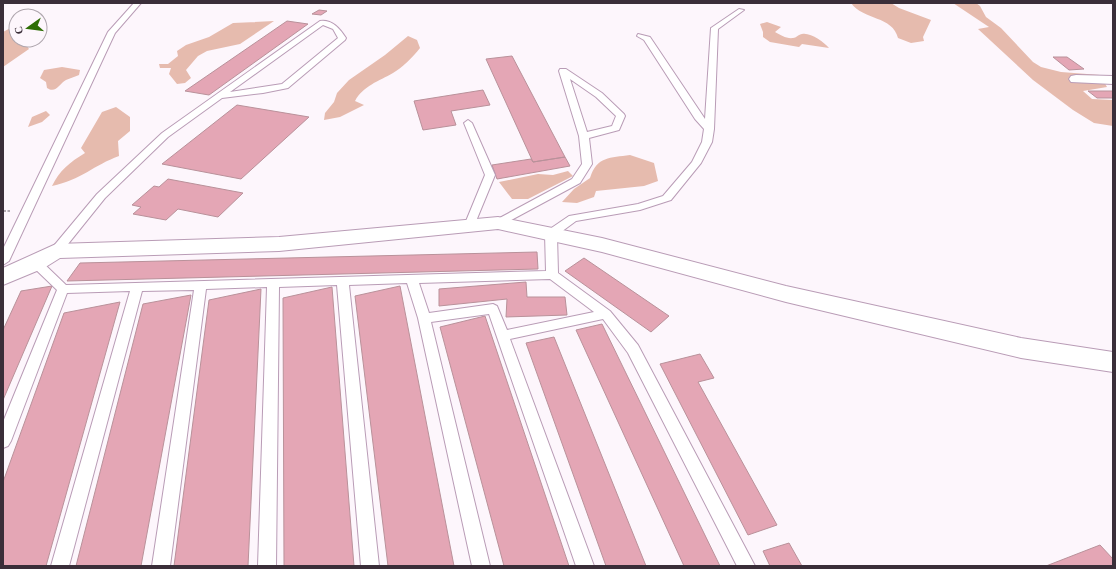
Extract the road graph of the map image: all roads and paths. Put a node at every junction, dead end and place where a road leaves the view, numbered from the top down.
1 (138, 3) edge
2 (741, 10) dead end
3 (641, 36) dead end
4 (1076, 80) dead end
5 (1113, 80) edge
6 (219, 96) junction
7 (468, 124) dead end
8 (709, 130) junction
9 (584, 136) junction
10 (498, 223) junction
11 (469, 226) junction
12 (551, 234) junction
13 (56, 251) junction
14 (3, 261) edge
15 (36, 263) junction
16 (552, 275) junction
17 (3, 277) edge
18 (412, 279) junction
19 (343, 281) junction
20 (273, 283) junction
21 (201, 285) junction
22 (137, 287) junction
23 (63, 289) junction
24 (606, 314) junction
25 (424, 318) junction
26 (502, 336) junction
27 (1113, 362) edge
28 (3, 441) edge
29 (60, 566) edge
30 (161, 566) edge
31 (267, 566) edge
32 (370, 566) edge
33 (481, 566) edge
34 (585, 566) edge
35 (746, 566) edge

1 - 14 lane
2 - 8 lane
3 - 8 lane
4 - 5 street
6 - 6 lane
6 - 13 lane
7 - 11 lane
8 - 12 lane
9 - 9 lane
9 - 10 lane
10 - 11 street
10 - 12 street
11 - 13 street
12 - 16 lane
12 - 27 street
13 - 15 street
15 - 17 street
15 - 23 lane
16 - 18 lane
16 - 24 lane
18 - 19 lane
18 - 25 lane
19 - 20 lane
19 - 32 lane
20 - 21 lane
20 - 31 lane
21 - 22 lane
21 - 30 lane
22 - 23 lane
22 - 29 lane
23 - 28 lane
24 - 26 lane
24 - 35 lane
25 - 26 lane
25 - 33 lane
26 - 34 lane

